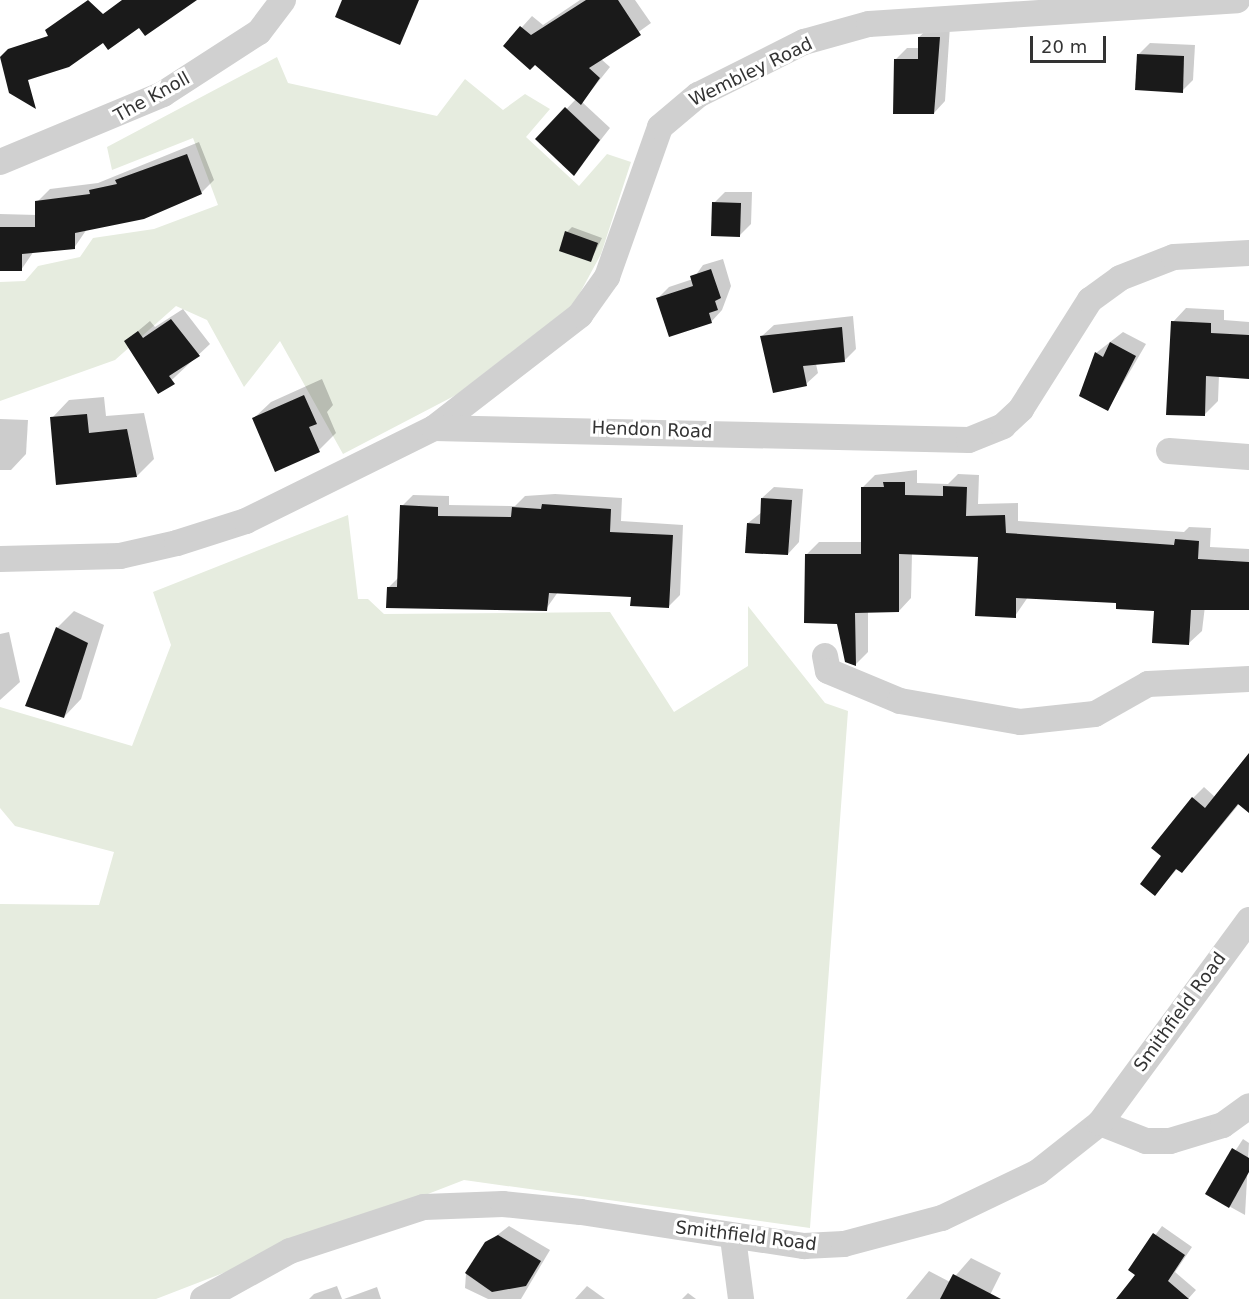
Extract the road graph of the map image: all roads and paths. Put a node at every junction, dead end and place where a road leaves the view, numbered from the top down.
1 (283, 0) edge
2 (1237, 0) edge
3 (0, 162) edge
4 (1249, 253) edge
5 (434, 428) junction
6 (1169, 451) dead end
7 (1249, 457) edge
8 (0, 559) edge
9 (825, 656) dead end
10 (1249, 679) edge
11 (1249, 920) edge
12 (1249, 1106) edge
13 (1100, 1123) junction
14 (733, 1238) junction
15 (203, 1299) edge
16 (741, 1299) edge

1 - 3 street, The Knoll
2 - 5 street, Wembley Road
4 - 5 street, Hendon Road
5 - 8 street, Hendon Road
6 - 7 street
9 - 10 street
11 - 13 street, Smithfield Road
12 - 13 street
13 - 14 street, Smithfield Road
14 - 15 street, Smithfield Road
14 - 16 street

